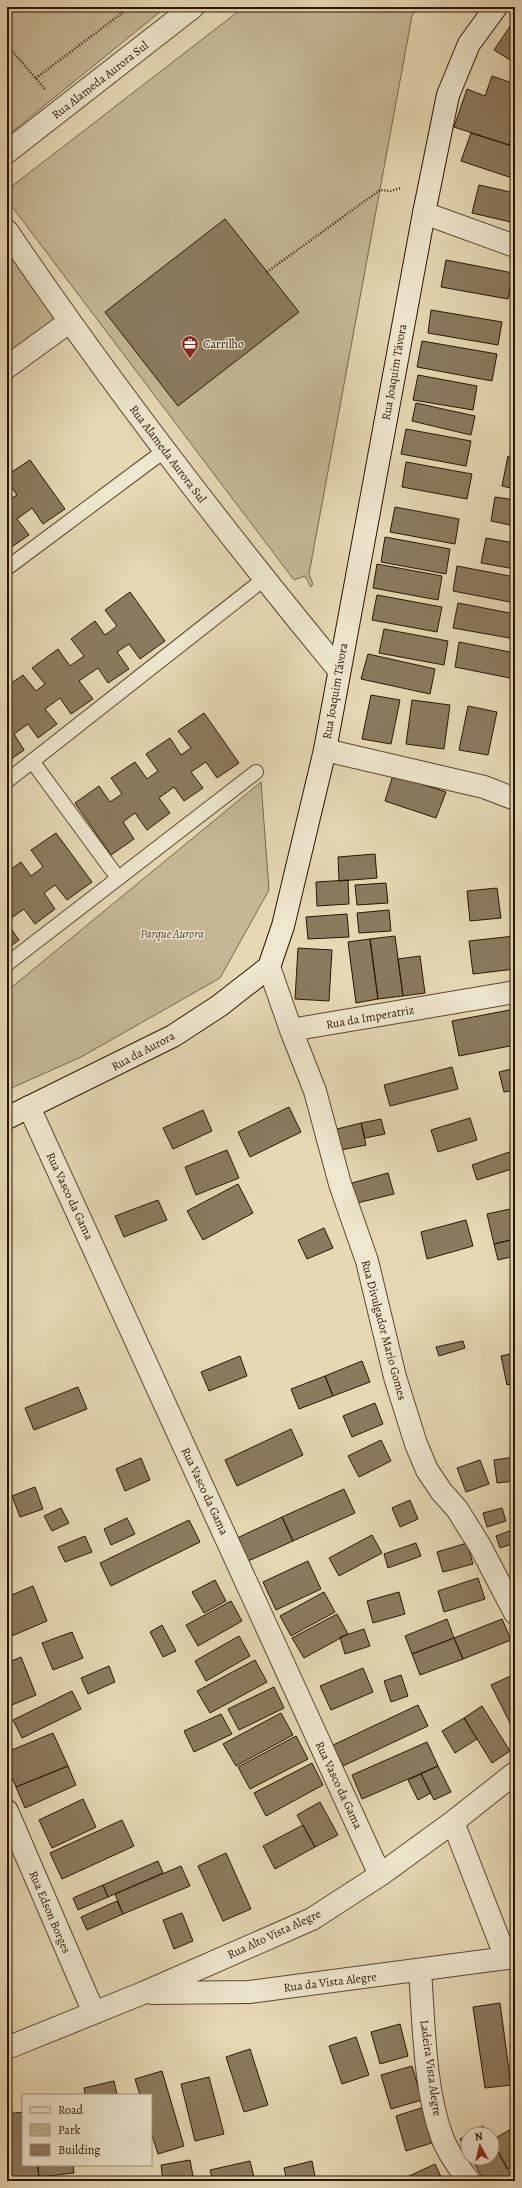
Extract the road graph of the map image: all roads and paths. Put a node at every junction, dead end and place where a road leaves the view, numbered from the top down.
1 (130, 7) edge
2 (193, 7) edge
3 (496, 7) edge
4 (7, 44) edge
5 (7, 152) edge
6 (431, 180) junction
7 (424, 213) junction
8 (7, 231) edge
9 (515, 246) edge
10 (267, 272) dead end
11 (69, 322) junction
12 (7, 367) edge
13 (164, 450) junction
14 (7, 568) edge
15 (264, 579) junction
16 (338, 669) junction
17 (325, 750) junction
18 (32, 761) junction
19 (256, 772) dead end
20 (7, 781) edge
21 (515, 799) edge
22 (118, 878) junction
23 (7, 964) edge
24 (269, 967) junction
25 (515, 992) edge
26 (291, 1030) junction
27 (30, 1107) junction
28 (7, 1118) edge
29 (515, 1613) edge
30 (515, 1772) edge
31 (7, 1811) edge
32 (453, 1822) junction
33 (380, 1875) junction
34 (511, 1957) edge
35 (420, 1971) junction
36 (143, 1993) junction
37 (94, 2013) junction
38 (7, 2048) edge
39 (469, 2181) edge

1 - 4 path
2 - 5 street, Rua Alameda Aurora Sul
3 - 6 street, Rua Joaquim Távora
6 - 7 street, Rua Joaquim Távora
6 - 10 path
7 - 9 street
7 - 16 street, Rua Joaquim Távora
8 - 11 street, Rua Alameda Aurora Sul
11 - 12 street
11 - 13 street, Rua Alameda Aurora Sul
13 - 14 lane
13 - 15 street, Rua Alameda Aurora Sul
15 - 16 street, Rua Alameda Aurora Sul
15 - 18 lane
16 - 17 street, Rua Joaquim Távora
17 - 21 street, Rua Joaquim Távora
17 - 24 street, Rua Joaquim Távora
18 - 20 lane
18 - 22 lane
19 - 22 lane
22 - 23 lane
24 - 26 street
24 - 27 street, Rua da Aurora
25 - 26 street, Rua da Imperatriz
26 - 29 street, Rua Divulgador Mario Gomes
27 - 28 street, Rua da Aurora
27 - 33 street, Rua Vasco da Gama
30 - 32 street, Rua Alto Vista Alegre
31 - 37 street, Rua Edson Borges
32 - 33 street, Rua Alto Vista Alegre
32 - 34 street
33 - 36 street, Rua Alto Vista Alegre
34 - 35 street, Rua da Vista Alegre
35 - 36 street, Rua da Vista Alegre
35 - 39 street, Ladeira Vista Alegre
36 - 37 street, Rua Alto Vista Alegre
37 - 38 street, Rua Alto Vista Alegre

